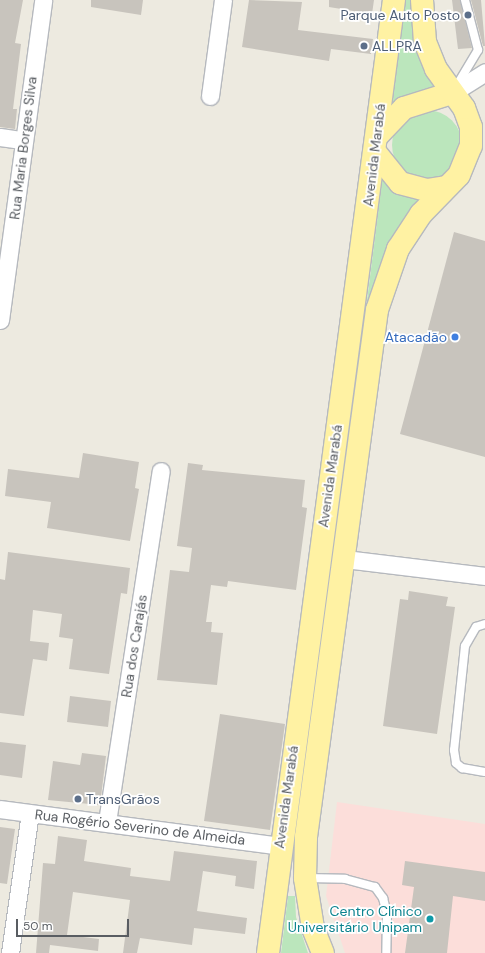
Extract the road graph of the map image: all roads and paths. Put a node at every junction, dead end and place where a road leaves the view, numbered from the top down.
1 (42, 0) edge
2 (223, 0) edge
3 (394, 0) edge
4 (422, 0) edge
5 (465, 0) edge
6 (485, 72) edge
7 (452, 93) junction
8 (210, 96) dead end
9 (0, 137) edge
10 (22, 140) junction
11 (376, 144) junction
12 (446, 187) junction
13 (6, 231) edge
14 (0, 320) edge
15 (161, 471) dead end
16 (345, 559) junction
17 (485, 576) edge
18 (485, 624) edge
19 (485, 772) edge
20 (0, 809) edge
21 (30, 813) junction
22 (107, 822) junction
23 (280, 846) junction
24 (306, 878) junction
25 (10, 953) edge
26 (268, 953) edge
27 (323, 953) edge
28 (386, 953) edge

1 - 10 street, Rua Maria Borges Silva
2 - 8 street
3 - 11 main road, Avenida Marabá
4 - 7 main road, Avenida Marabá
5 - 7 lane
6 - 7 street
7 - 11 main road
7 - 12 main road, Avenida Marabá
9 - 10 street
10 - 13 street, Rua Maria Borges Silva
11 - 12 main road
11 - 23 main road, Avenida Marabá
12 - 16 main road, Avenida Marabá
13 - 14 street, Rua Maria Borges Silva
15 - 22 street, Rua dos Carajás
16 - 17 street
16 - 24 main road, Avenida Marabá
18 - 19 lane
20 - 21 street, Rua Rogério Severino de Almeida
21 - 22 street, Rua Rogério Severino de Almeida
21 - 25 street
22 - 23 street, Rua Rogério Severino de Almeida
23 - 26 main road, Avenida Marabá
24 - 27 main road, Avenida Marabá
24 - 28 lane

